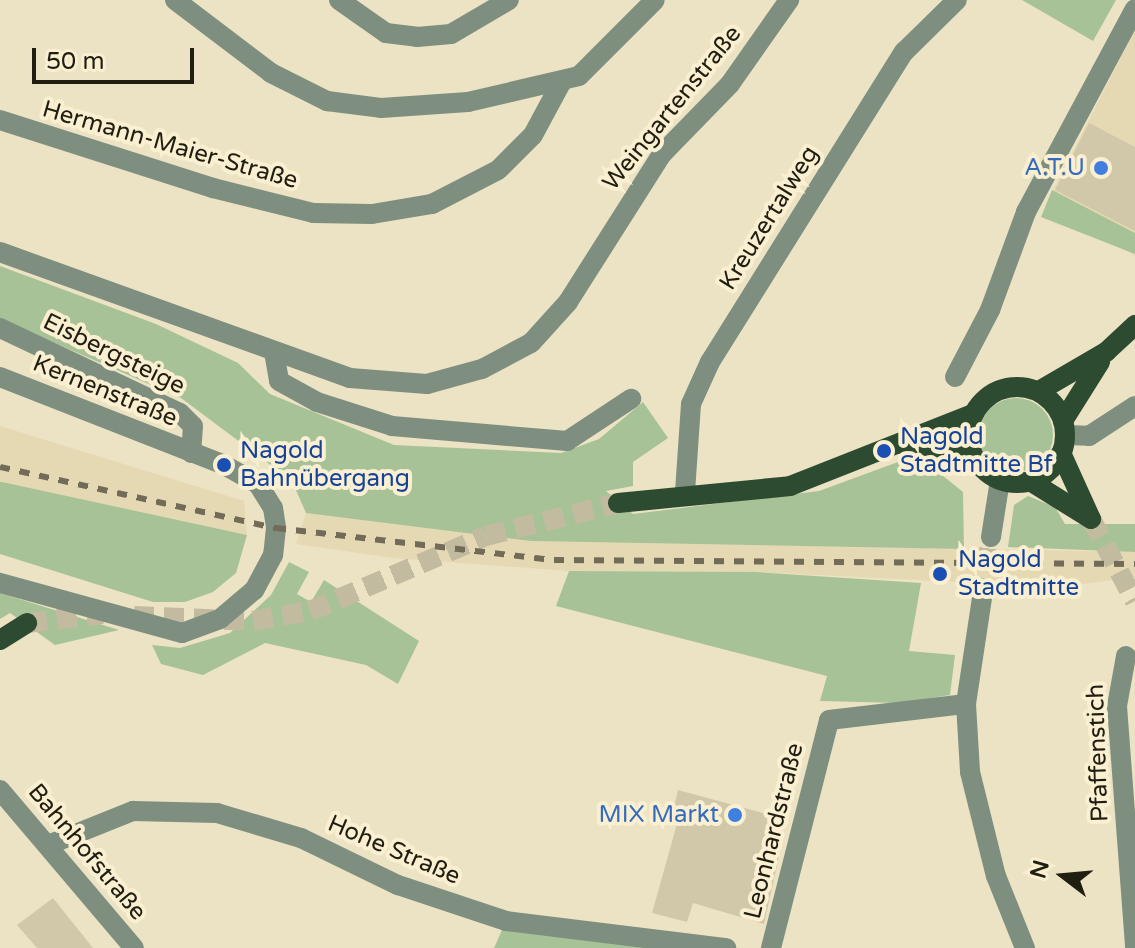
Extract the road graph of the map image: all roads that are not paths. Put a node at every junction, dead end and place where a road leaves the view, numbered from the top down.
1 (175, 0) edge
2 (339, 0) edge
3 (509, 0) edge
4 (655, 0) edge
5 (789, 0) edge
6 (957, 0) edge
7 (1135, 9) edge
8 (561, 83) junction
9 (0, 120) edge
10 (0, 252) edge
11 (1135, 325) edge
12 (0, 328) edge
13 (274, 352) junction
14 (1106, 352) junction
15 (0, 377) edge
16 (955, 377) dead end
17 (1039, 391) junction
18 (631, 399) dead end
19 (1135, 406) edge
20 (973, 414) junction
21 (1063, 436) junction
22 (900, 445) junction
23 (970, 450) junction
24 (191, 453) junction
25 (1000, 480) junction
26 (1030, 481) junction
27 (685, 492) junction
28 (618, 503) tunnel mouth
29 (991, 537) tunnel mouth
30 (0, 583) edge
31 (982, 598) tunnel mouth
32 (27, 623) tunnel mouth
33 (0, 640) edge
34 (1126, 656) dead end
35 (966, 704) junction
36 (0, 790) edge
37 (48, 845) junction
38 (1135, 946) edge
39 (134, 948) edge
40 (726, 948) edge
41 (771, 948) edge
42 (1025, 948) edge

1 - 8 street
2 - 3 street
4 - 8 street
5 - 13 street, Weingartenstraße
6 - 27 street, Kreuzertalweg
7 - 16 street
8 - 9 street, Hermann-Maier-Straße
10 - 13 street, Weingartenstraße
11 - 14 main road
12 - 24 street, Eisbergsteige
13 - 18 street
14 - 17 main road
14 - 21 main road
15 - 24 street, Kernenstraße
17 - 20 main road
17 - 21 main road
19 - 21 street
20 - 22 main road
20 - 23 main road
21 - 26 main road
21 - 26 main road
22 - 23 main road
22 - 27 main road
23 - 25 main road
24 - 30 street
25 - 26 main road
25 - 29 street
27 - 28 main road
31 - 35 street
32 - 33 main road
34 - 38 street, Pfaffenstich
35 - 41 street, Leonhardstraße
35 - 42 street
36 - 37 street, Bahnhofstraße
37 - 39 street, Bahnhofstraße
37 - 40 street, Hohe Straße

